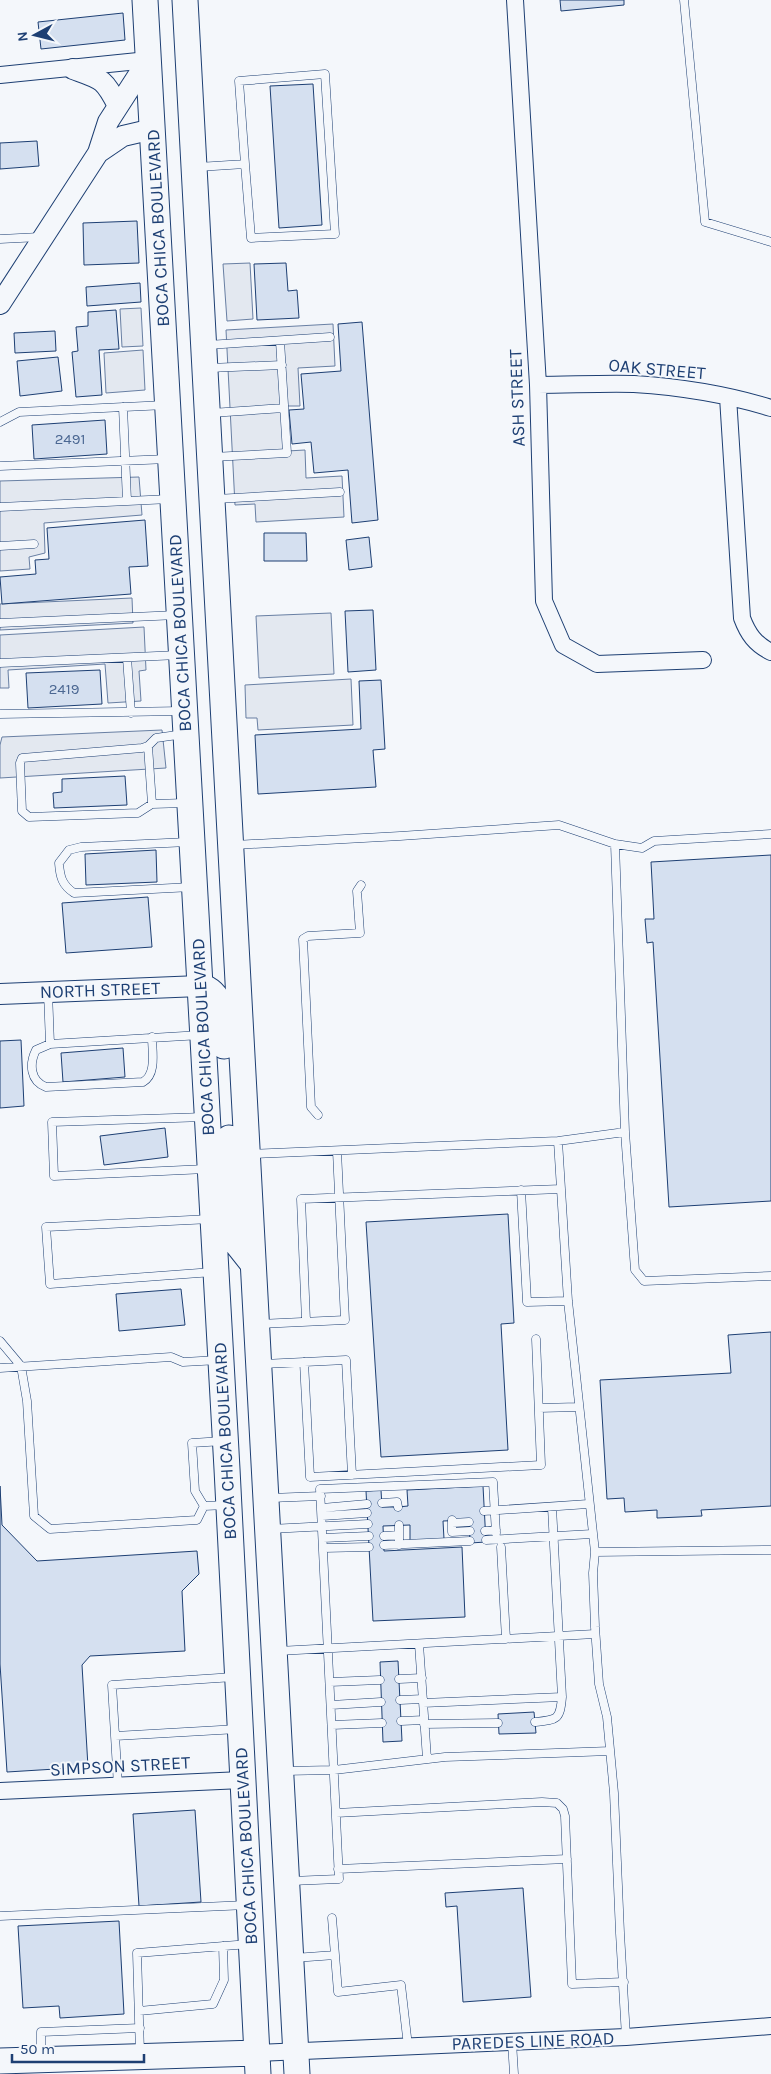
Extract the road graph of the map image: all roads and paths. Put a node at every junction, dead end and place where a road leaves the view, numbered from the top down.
1 (146, 0) edge
2 (185, 0) edge
3 (515, 0) edge
4 (684, 0) edge
5 (148, 60) junction
6 (73, 69) junction
7 (0, 75) edge
8 (118, 106) junction
9 (153, 129) junction
10 (98, 153) junction
11 (245, 164) junction
12 (194, 167) junction
13 (44, 237) junction
14 (0, 239) edge
15 (771, 242) edge
16 (0, 304) edge
17 (330, 337) dead end
18 (280, 340) junction
19 (204, 357) junction
20 (282, 365) junction
21 (538, 385) junction
22 (728, 397) junction
23 (168, 405) junction
24 (123, 407) junction
25 (284, 408) junction
26 (771, 408) edge
27 (207, 413) junction
28 (0, 422) edge
29 (209, 457) junction
30 (171, 459) junction
31 (126, 461) junction
32 (0, 466) edge
33 (340, 492) dead end
34 (173, 499) junction
35 (212, 499) junction
36 (127, 501) junction
37 (0, 507) edge
38 (34, 544) dead end
39 (0, 546) edge
40 (179, 614) junction
41 (0, 623) edge
42 (771, 652) edge
43 (181, 655) junction
44 (127, 658) junction
45 (703, 660) dead end
46 (0, 663) edge
47 (182, 679) junction
48 (130, 712) junction
49 (0, 714) edge
50 (185, 722) junction
51 (148, 746) junction
52 (190, 803) junction
53 (152, 804) junction
54 (771, 834) edge
55 (192, 842) junction
56 (615, 844) junction
57 (230, 846) junction
58 (361, 885) dead end
59 (195, 887) junction
60 (237, 963) junction
61 (200, 986) junction
62 (48, 992) junction
63 (0, 994) edge
64 (202, 1034) junction
65 (152, 1037) junction
66 (50, 1044) junction
67 (318, 1115) dead end
68 (207, 1117) junction
69 (625, 1132) junction
70 (558, 1142) junction
71 (338, 1151) junction
72 (247, 1154) junction
73 (210, 1169) junction
74 (561, 1188) junction
75 (521, 1190) junction
76 (340, 1197) junction
77 (213, 1219) junction
78 (253, 1264) junction
79 (216, 1272) junction
80 (771, 1276) edge
81 (568, 1301) junction
82 (306, 1321) junction
83 (256, 1324) junction
84 (536, 1339) dead end
85 (0, 1341) edge
86 (221, 1360) junction
87 (304, 1362) junction
88 (258, 1364) junction
89 (21, 1366) junction
90 (0, 1368) edge
91 (578, 1407) junction
92 (539, 1408) junction
93 (225, 1441) junction
94 (352, 1475) junction
95 (484, 1492) dead end
96 (493, 1492) junction
97 (321, 1496) junction
98 (266, 1498) junction
99 (494, 1501) junction
100 (484, 1502) dead end
101 (382, 1503) dead end
102 (367, 1504) dead end
103 (588, 1504) junction
104 (229, 1505) junction
105 (204, 1506) junction
106 (398, 1506) dead end
107 (552, 1507) junction
108 (495, 1510) junction
109 (484, 1511) dead end
110 (322, 1512) junction
111 (367, 1513) dead end
112 (495, 1521) junction
113 (469, 1522) dead end
114 (485, 1522) dead end
115 (368, 1524) dead end
116 (399, 1525) dead end
117 (322, 1527) junction
118 (267, 1529) junction
119 (470, 1531) dead end
120 (485, 1531) dead end
121 (592, 1534) junction
122 (399, 1535) junction
123 (369, 1536) dead end
124 (384, 1536) dead end
125 (554, 1536) junction
126 (323, 1538) junction
127 (486, 1540) dead end
128 (470, 1541) dead end
129 (384, 1545) dead end
130 (399, 1545) junction
131 (369, 1546) dead end
132 (501, 1547) dead end
133 (324, 1548) junction
134 (771, 1550) edge
135 (595, 1552) junction
136 (595, 1634) junction
137 (558, 1636) junction
138 (506, 1639) junction
139 (419, 1644) junction
140 (328, 1649) junction
141 (274, 1651) junction
142 (237, 1677) junction
143 (422, 1678) junction
144 (399, 1679) dead end
145 (380, 1680) dead end
146 (330, 1682) junction
147 (562, 1697) junction
148 (400, 1700) dead end
149 (423, 1701) junction
150 (381, 1702) dead end
151 (331, 1705) junction
152 (401, 1721) dead end
153 (424, 1722) junction
154 (535, 1722) dead end
155 (382, 1723) dead end
156 (498, 1723) dead end
157 (332, 1725) junction
158 (240, 1729) junction
159 (115, 1736) junction
160 (610, 1751) junction
161 (427, 1759) junction
162 (334, 1770) junction
163 (280, 1771) junction
164 (242, 1780) junction
165 (118, 1786) junction
166 (0, 1791) edge
167 (336, 1813) junction
168 (567, 1859) junction
169 (338, 1868) junction
170 (286, 1882) junction
171 (249, 1905) junction
172 (0, 1916) edge
173 (332, 1918) dead end
174 (250, 1944) junction
175 (223, 1946) junction
176 (335, 1955) junction
177 (290, 1958) junction
178 (624, 1982) junction
179 (139, 2011) junction
180 (771, 2026) edge
181 (140, 2028) junction
182 (626, 2037) junction
183 (512, 2042) junction
184 (408, 2046) junction
185 (126, 2060) junction
186 (0, 2061) edge
187 (257, 2063) edge
188 (296, 2063) edge
189 (32, 2065) edge
190 (514, 2074) edge

1 - 5 main road, BOCA CHICA BOULEVARD
2 - 12 main road
3 - 21 street, ASH STREET
4 - 15 lane
5 - 6 street
5 - 8 street
5 - 9 main road, BOCA CHICA BOULEVARD
6 - 7 street
6 - 8 street
8 - 10 street
9 - 10 street
9 - 23 main road, BOCA CHICA BOULEVARD
10 - 13 street
11 - 11 lane
11 - 12 lane
12 - 19 main road
13 - 14 lane
13 - 16 street
17 - 18 lane
18 - 19 lane
18 - 20 lane
19 - 20 lane
19 - 27 main road
20 - 25 lane
21 - 22 street, OAK STREET
21 - 45 street, ASH STREET
22 - 26 street, OAK STREET
22 - 42 street
23 - 24 lane
23 - 30 main road, BOCA CHICA BOULEVARD
24 - 28 lane
24 - 31 lane
25 - 27 lane
25 - 29 lane
27 - 29 main road
29 - 35 main road
30 - 31 lane
30 - 34 main road, BOCA CHICA BOULEVARD
31 - 32 lane
31 - 36 lane
33 - 35 lane
34 - 36 lane
34 - 40 main road, BOCA CHICA BOULEVARD
35 - 57 main road
36 - 37 lane
38 - 39 lane
40 - 41 lane
40 - 43 main road, BOCA CHICA BOULEVARD
43 - 44 lane
43 - 47 main road, BOCA CHICA BOULEVARD
44 - 46 lane
44 - 48 lane
47 - 50 main road, BOCA CHICA BOULEVARD
47 - 60 main road
48 - 49 lane
48 - 50 lane
50 - 51 lane
50 - 52 main road, BOCA CHICA BOULEVARD
51 - 53 lane
51 - 53 lane
52 - 53 lane
52 - 55 main road, BOCA CHICA BOULEVARD
54 - 56 lane
55 - 59 main road, BOCA CHICA BOULEVARD
55 - 59 lane
56 - 57 lane
56 - 69 lane
57 - 60 main road
58 - 67 lane
59 - 61 main road, BOCA CHICA BOULEVARD
60 - 72 main road
61 - 62 street, NORTH STREET
61 - 64 main road, BOCA CHICA BOULEVARD
61 - 78 main road
62 - 63 street, NORTH STREET
62 - 66 lane
64 - 65 lane
64 - 68 main road, BOCA CHICA BOULEVARD
65 - 66 lane
65 - 66 lane
68 - 73 main road, BOCA CHICA BOULEVARD
68 - 73 lane
69 - 70 lane
69 - 80 lane
70 - 71 lane
70 - 74 lane
71 - 72 lane
71 - 76 lane
72 - 78 main road
73 - 77 main road, BOCA CHICA BOULEVARD
74 - 75 lane
74 - 81 lane
75 - 76 lane
75 - 81 lane
76 - 82 lane
76 - 82 lane
77 - 79 main road, BOCA CHICA BOULEVARD
77 - 79 lane
78 - 83 main road
79 - 86 main road, BOCA CHICA BOULEVARD
81 - 91 lane
82 - 83 lane
83 - 88 main road
84 - 92 lane
85 - 89 lane
86 - 89 lane
86 - 93 main road, BOCA CHICA BOULEVARD
87 - 88 lane
87 - 94 lane
87 - 94 lane
88 - 98 main road
89 - 90 lane
89 - 105 lane
91 - 92 lane
91 - 103 lane
92 - 94 lane
93 - 104 main road, BOCA CHICA BOULEVARD
93 - 105 lane
95 - 96 lane
96 - 97 lane
96 - 99 lane
97 - 98 lane
97 - 110 lane
98 - 118 main road
99 - 100 lane
99 - 108 lane
101 - 106 lane
102 - 110 lane
103 - 107 lane
103 - 121 lane
104 - 105 lane
104 - 142 main road, BOCA CHICA BOULEVARD
107 - 108 lane
107 - 125 lane
108 - 109 lane
108 - 112 lane
110 - 111 lane
110 - 117 lane
112 - 114 lane
112 - 120 lane
113 - 119 lane
115 - 117 lane
116 - 122 lane
117 - 118 lane
117 - 126 lane
118 - 141 main road
121 - 125 lane
121 - 135 lane
122 - 124 lane
122 - 130 lane
123 - 126 lane
125 - 127 lane
125 - 137 lane
126 - 133 lane
128 - 130 lane
129 - 130 lane
131 - 133 lane
132 - 138 lane
133 - 140 lane
134 - 135 lane
135 - 136 lane
136 - 137 lane
136 - 160 lane
137 - 138 lane
137 - 147 lane
138 - 139 lane
139 - 140 lane
139 - 143 lane
140 - 141 lane
140 - 146 lane
141 - 163 main road
142 - 158 main road, BOCA CHICA BOULEVARD
142 - 159 lane
143 - 144 lane
143 - 149 lane
145 - 146 lane
146 - 151 lane
147 - 149 lane
147 - 154 lane
148 - 149 lane
149 - 153 lane
150 - 151 lane
151 - 157 lane
152 - 153 lane
153 - 156 lane
153 - 161 lane
155 - 157 lane
157 - 162 lane
158 - 159 lane
158 - 164 main road, BOCA CHICA BOULEVARD
159 - 165 lane
160 - 161 lane
160 - 178 lane
161 - 162 lane
162 - 163 lane
162 - 167 lane
163 - 170 main road
164 - 165 street, SIMPSON STREET
164 - 171 main road, BOCA CHICA BOULEVARD
165 - 166 street, SIMPSON STREET
167 - 168 lane
167 - 169 lane
168 - 169 lane
168 - 178 lane
169 - 170 lane
170 - 177 main road
171 - 172 lane
171 - 174 main road, BOCA CHICA BOULEVARD
173 - 176 lane
174 - 175 lane
174 - 187 main road, BOCA CHICA BOULEVARD
175 - 179 lane
175 - 179 lane
176 - 177 lane
176 - 184 lane
177 - 188 main road
178 - 182 lane
179 - 181 lane
180 - 182 street, PAREDES LINE ROAD
181 - 185 lane
181 - 189 lane
182 - 183 street, PAREDES LINE ROAD
183 - 184 street, PAREDES LINE ROAD
183 - 190 lane
184 - 188 street, PAREDES LINE ROAD
185 - 187 main road
185 - 189 main road
186 - 189 main road
187 - 188 street, PAREDES LINE ROAD

